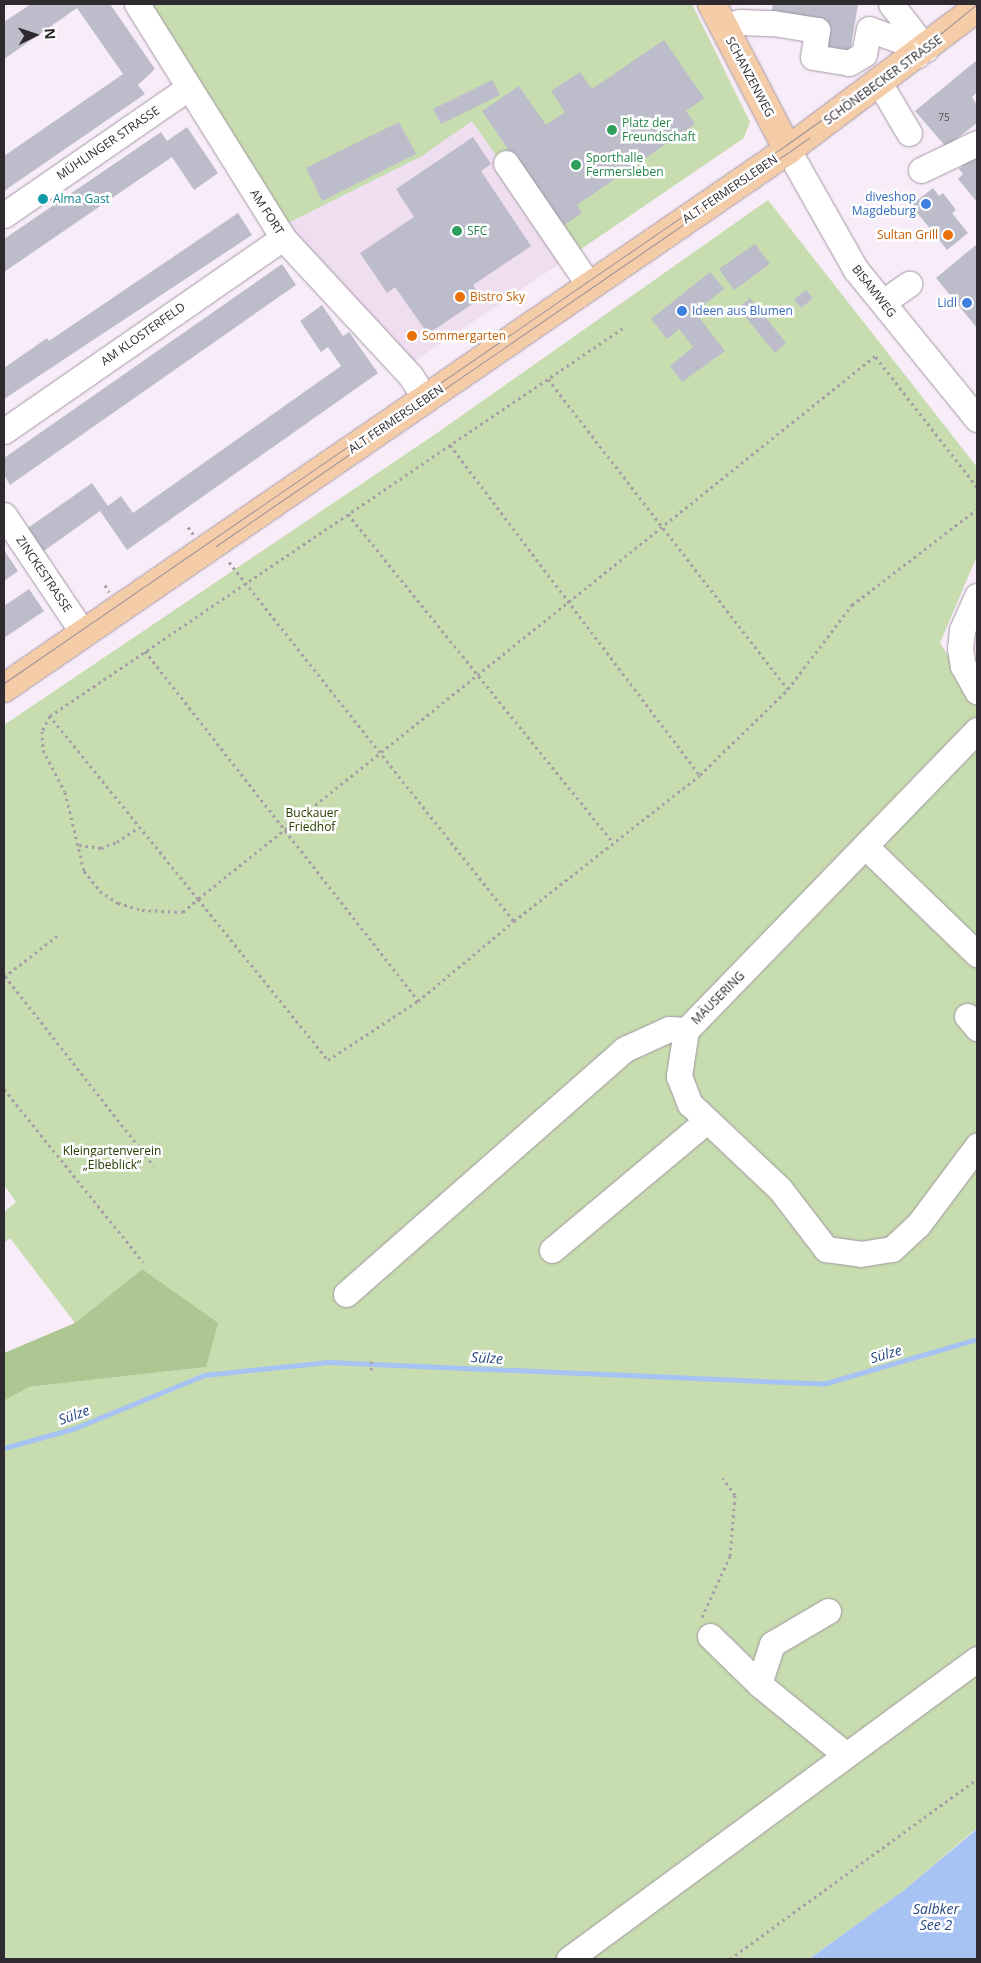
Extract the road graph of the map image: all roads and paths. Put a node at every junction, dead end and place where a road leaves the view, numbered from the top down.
1 (137, 4) edge
2 (902, 8) edge
3 (977, 8) edge
4 (733, 14) edge
5 (922, 52) junction
6 (880, 84) junction
7 (188, 88) junction
8 (909, 133) dead end
9 (977, 143) edge
10 (788, 150) junction
11 (506, 164) dead end
12 (921, 170) dead end
13 (4, 215) edge
14 (283, 238) junction
15 (909, 284) dead end
16 (589, 285) junction
17 (883, 302) junction
18 (623, 328) dead end
19 (548, 379) junction
20 (426, 398) junction
21 (977, 419) edge
22 (4, 431) edge
23 (450, 445) junction
24 (977, 487) edge
25 (977, 509) edge
26 (348, 514) junction
27 (4, 515) edge
28 (663, 528) junction
29 (229, 562) dead end
30 (244, 585) junction
31 (977, 596) edge
32 (569, 603) junction
33 (83, 633) junction
34 (145, 652) junction
35 (478, 676) junction
36 (4, 688) edge
37 (788, 690) junction
38 (977, 691) edge
39 (50, 716) junction
40 (977, 730) edge
41 (380, 754) junction
42 (700, 775) junction
43 (139, 827) junction
44 (284, 830) junction
45 (612, 843) junction
46 (79, 845) junction
47 (866, 846) junction
48 (198, 900) junction
49 (514, 921) junction
50 (57, 936) dead end
51 (977, 954) edge
52 (4, 976) edge
53 (418, 1001) junction
54 (686, 1030) junction
55 (4, 1089) edge
56 (705, 1122) junction
57 (977, 1146) edge
58 (154, 1166) dead end
59 (552, 1250) dead end
60 (143, 1262) dead end
61 (346, 1294) dead end
62 (372, 1358) dead end
63 (371, 1370) dead end
64 (723, 1478) dead end
65 (828, 1611) dead end
66 (710, 1636) joint
67 (977, 1659) edge
68 (759, 1684) junction
69 (846, 1755) junction
70 (977, 1779) edge
71 (569, 1959) edge
72 (730, 1959) edge

1 - 7 street, AM FORT
2 - 5 street
3 - 5 main road, SCHÖNEBECKER STRASSE
4 - 5 street
4 - 10 main road, SCHANZENWEG
5 - 6 main road, SCHÖNEBECKER STRASSE
6 - 8 street
6 - 10 main road, SCHÖNEBECKER STRASSE
7 - 13 street, MÜHLINGER STRASSE
7 - 14 street, AM FORT
9 - 12 street
10 - 16 main road, ALT FERMERSLEBEN
10 - 17 street, BISAMWEG
11 - 16 street
14 - 20 street, AM FORT
14 - 22 street, AM KLOSTERFELD
15 - 17 street
16 - 20 main road, ALT FERMERSLEBEN
17 - 21 street, BISAMWEG
18 - 19 path
19 - 23 path
19 - 28 path
20 - 33 main road, ALT FERMERSLEBEN
23 - 26 path
23 - 32 path
24 - 28 path
25 - 37 path
26 - 30 path
26 - 35 path
27 - 33 street, ZINCKESTRASSE
28 - 32 path
28 - 37 path
29 - 30 path
30 - 34 path
30 - 41 path
31 - 38 street
32 - 35 path
32 - 42 path
33 - 36 main road, ALT FERMERSLEBEN
34 - 39 path
34 - 44 path
35 - 41 path
35 - 45 path
37 - 42 path
39 - 43 path
39 - 46 path
40 - 47 street, MÄUSERING
41 - 44 path
41 - 49 path
42 - 45 path
43 - 46 path
43 - 48 path
44 - 48 path
44 - 53 path
45 - 49 path
46 - 48 path
47 - 51 street
47 - 54 street, MÄUSERING
48 - 53 path
49 - 53 path
50 - 52 path
52 - 58 path
54 - 56 street, MÄUSERING
54 - 61 street
55 - 60 path
56 - 57 street, MÄUSERING
56 - 59 street
62 - 63 path
64 - 66 path
65 - 68 street
66 - 68 street
67 - 69 street
68 - 69 street
69 - 71 street
70 - 72 path

